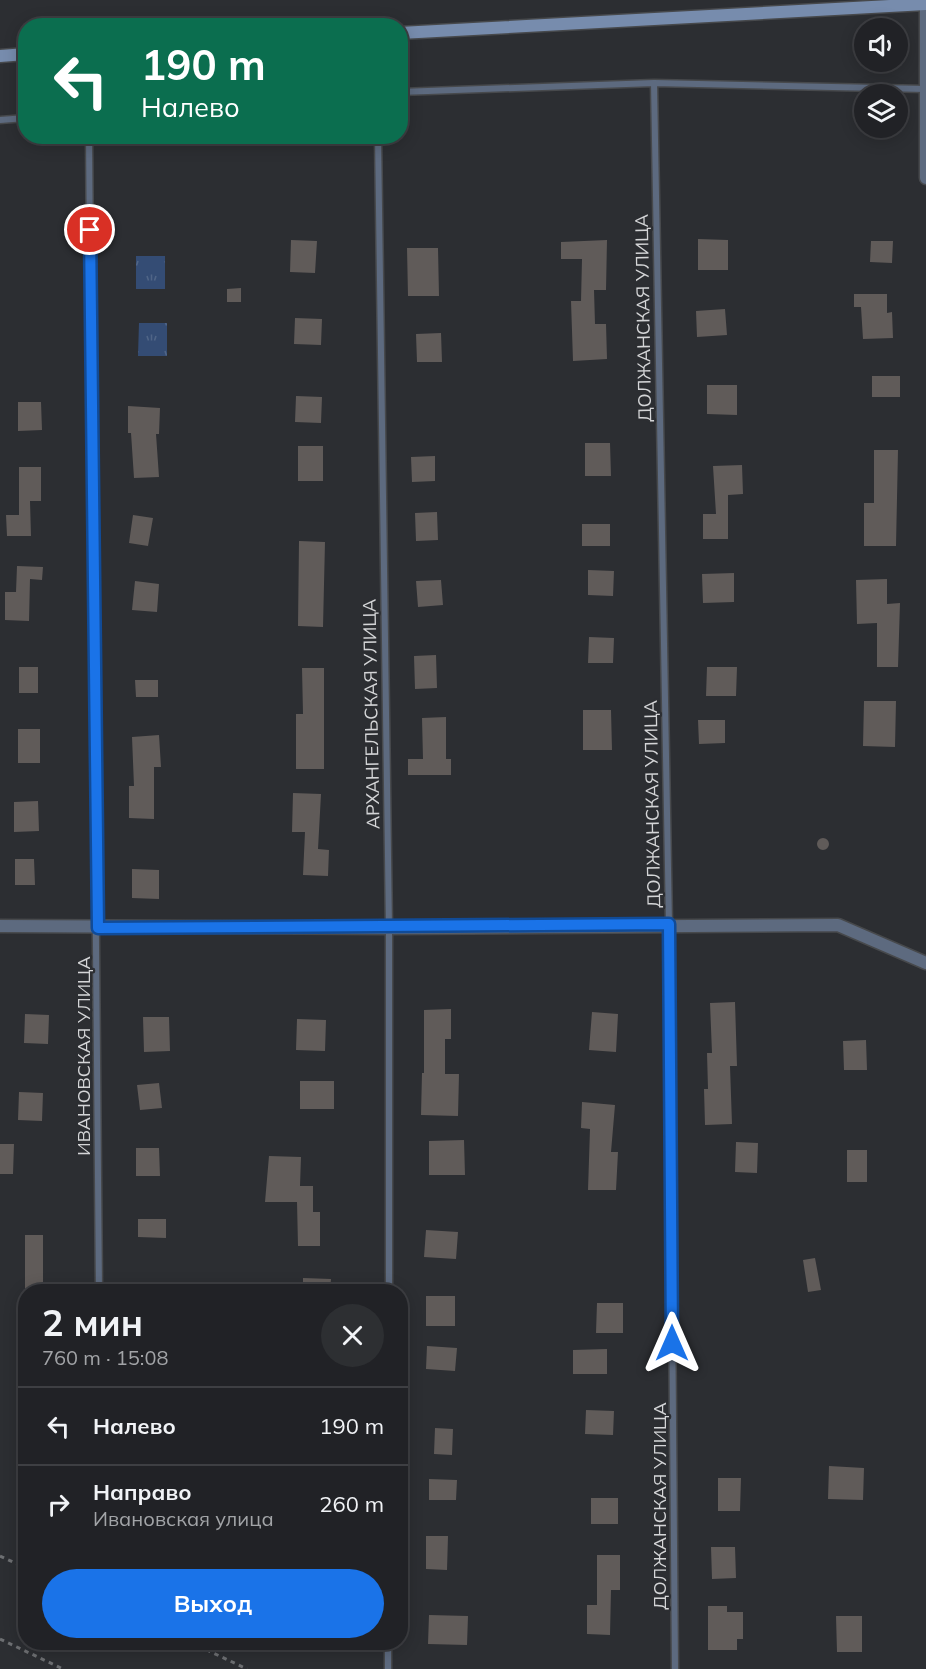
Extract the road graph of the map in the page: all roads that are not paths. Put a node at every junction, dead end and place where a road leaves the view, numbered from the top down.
1 (926, 4) edge
2 (408, 33) edge
3 (18, 55) edge
4 (0, 56) edge
5 (654, 83) junction
6 (926, 89) edge
7 (408, 92) edge
8 (18, 119) edge
9 (0, 120) edge
10 (89, 144) edge
11 (378, 144) edge
12 (926, 178) edge
13 (669, 924) junction
14 (0, 926) edge
15 (98, 928) junction
16 (389, 928) junction
17 (926, 963) edge
18 (99, 1284) edge
19 (388, 1284) edge
20 (388, 1650) edge
21 (388, 1669) edge
22 (675, 1669) edge

1 - 2 main road
1 - 6 street
3 - 4 main road
5 - 6 lane
5 - 7 lane
5 - 13 lane, ДОЛЖАНСКАЯ УЛИЦА
6 - 12 street
8 - 9 lane
10 - 15 lane, ИВАНОВСКАЯ УЛИЦА
11 - 16 lane, АРХАНГЕЛЬСКАЯ УЛИЦА
13 - 16 street
13 - 17 street
13 - 22 lane, ДОЛЖАНСКАЯ УЛИЦА
14 - 15 street
15 - 16 street
15 - 18 lane, ИВАНОВСКАЯ УЛИЦА
16 - 19 lane, АРХАНГЕЛЬСКАЯ УЛИЦА
20 - 21 lane

